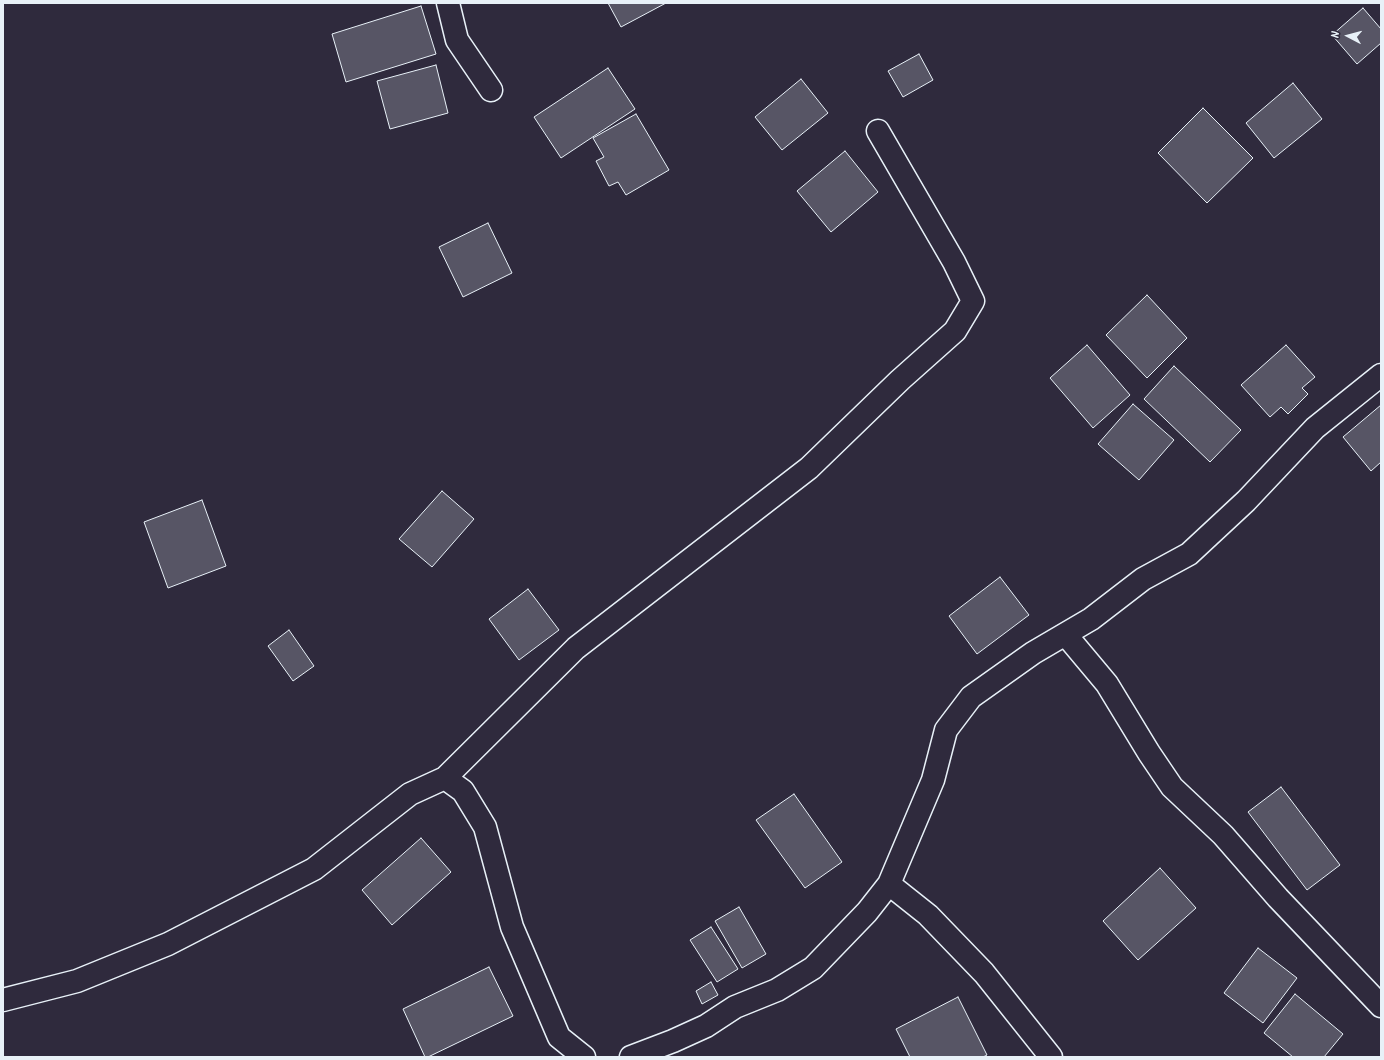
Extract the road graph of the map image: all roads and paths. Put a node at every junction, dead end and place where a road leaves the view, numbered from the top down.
1 (448, 3) edge
2 (491, 90) dead end
3 (878, 131) dead end
4 (1381, 374) edge
5 (1066, 634) junction
6 (445, 778) junction
7 (889, 884) junction
8 (3, 1000) edge
9 (1381, 1006) edge
10 (584, 1057) edge
11 (631, 1057) edge
12 (1051, 1057) edge

1 - 2 street
3 - 6 street
4 - 5 street
5 - 7 street
5 - 9 street
6 - 8 street
6 - 10 street
7 - 11 street
7 - 12 street

